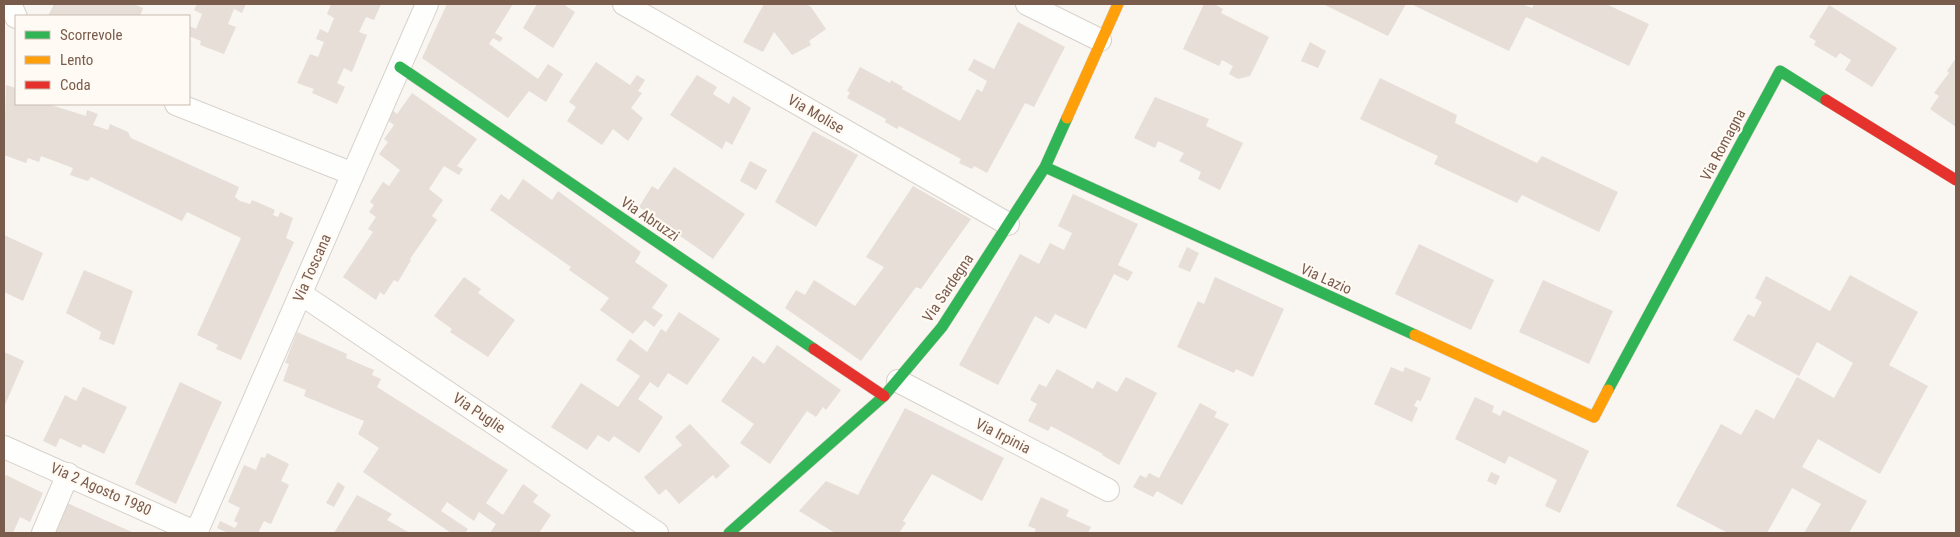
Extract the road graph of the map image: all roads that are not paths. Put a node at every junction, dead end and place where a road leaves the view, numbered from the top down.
1 (427, 4) edge
2 (624, 4) edge
3 (1027, 4) edge
4 (1118, 4) edge
5 (1100, 40) junction
6 (400, 66) junction
7 (179, 105) edge
8 (1044, 167) junction
9 (353, 174) junction
10 (1956, 180) edge
11 (1008, 224) junction
12 (301, 294) junction
13 (891, 389) junction
14 (1594, 417) joint
15 (4, 446) edge
16 (68, 474) junction
17 (1108, 490) dead end
18 (43, 533) edge
19 (197, 533) edge
20 (657, 533) edge
21 (728, 533) edge

1 - 6 street, Via Toscana
2 - 11 street, Via Molise
3 - 5 street
4 - 5 street, Via Sardegna
5 - 8 street, Via Sardegna
6 - 9 street, Via Toscana
6 - 13 street, Via Abruzzi
7 - 9 street
8 - 11 street, Via Sardegna
8 - 14 street, Via Lazio
9 - 12 street, Via Toscana
10 - 14 street, Via Romagna
11 - 13 street, Via Sardegna
12 - 19 street, Via Toscana
12 - 20 street, Via Puglie
13 - 17 street, Via Irpinia
13 - 21 street, Via Sardegna
15 - 16 street, Via 2 Agosto 1980
16 - 18 street
16 - 19 street, Via 2 Agosto 1980

